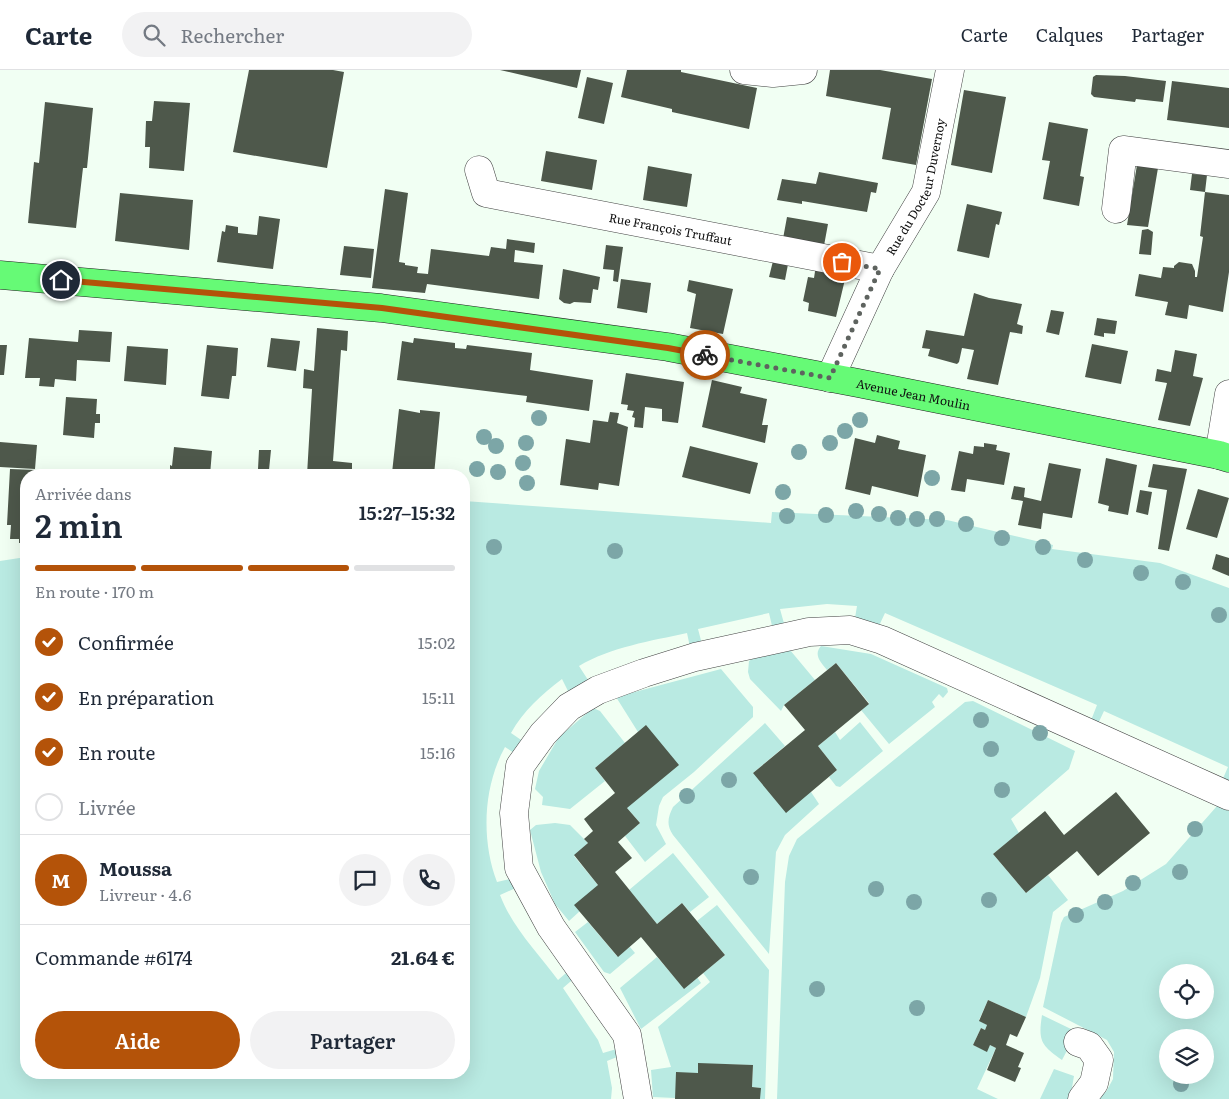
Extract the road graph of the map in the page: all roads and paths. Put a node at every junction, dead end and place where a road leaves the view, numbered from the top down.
1 (803, 70) edge
2 (950, 70) edge
3 (747, 71) edge
4 (1229, 164) edge
5 (479, 170) dead end
6 (1116, 209) dead end
7 (880, 269) junction
8 (0, 275) edge
9 (830, 378) junction
10 (1229, 394) edge
11 (1224, 456) edge
12 (1229, 796) edge
13 (1078, 1042) dead end
14 (638, 1099) edge
15 (1082, 1099) edge

1 - 3 street
2 - 7 street, Rue du Docteur Duvernoy
4 - 6 street
5 - 7 street, Rue François Truffaut
7 - 9 street, Rue du Docteur Duvernoy
8 - 9 main road, Avenue Jean Moulin
9 - 11 main road, Avenue Jean Moulin
10 - 11 street
12 - 14 street
13 - 15 street

